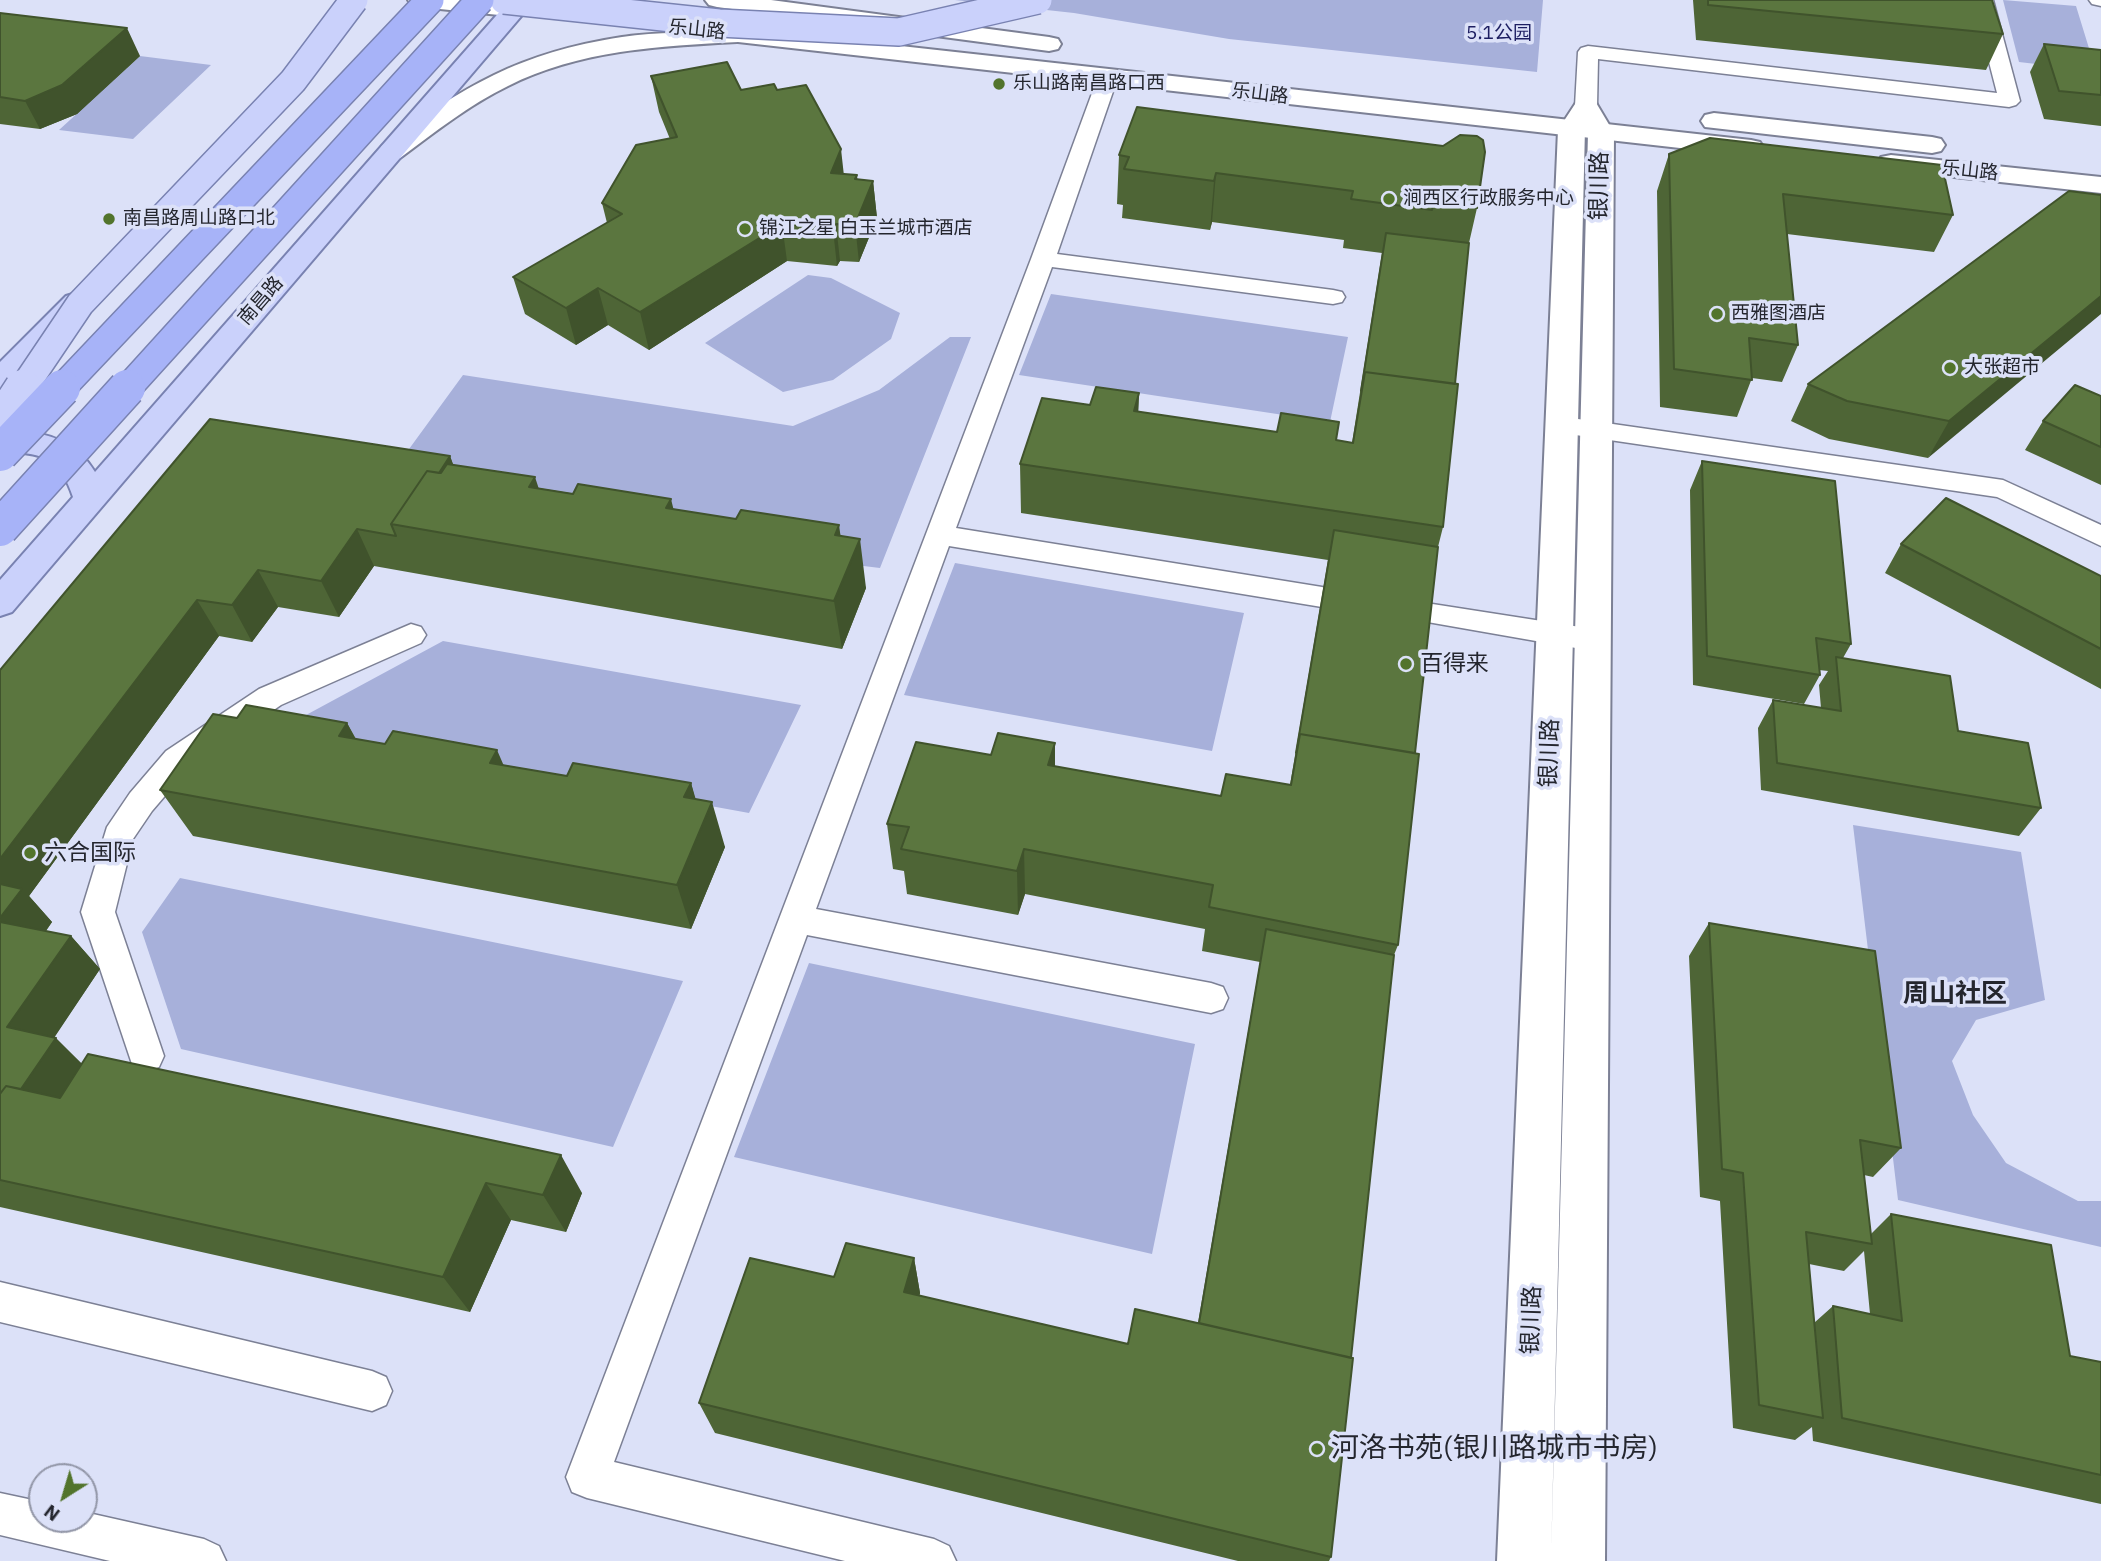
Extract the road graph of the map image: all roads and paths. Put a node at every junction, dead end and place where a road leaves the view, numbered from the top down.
1 (354, 0) edge
2 (366, 0) edge
3 (420, 0) edge
4 (430, 0) edge
5 (480, 0) edge
6 (717, 0) edge
7 (752, 0) edge
8 (1038, 0) edge
9 (1983, 0) edge
10 (514, 3) edge
11 (784, 7) junction
12 (739, 35) junction
13 (1077, 48) dead end
14 (1106, 64) junction
15 (1586, 123) junction
16 (391, 152) junction
17 (2101, 164) edge
18 (2101, 185) edge
19 (1043, 259) junction
20 (1334, 297) dead end
21 (0, 380) edge
22 (0, 423) edge
23 (1578, 428) junction
24 (0, 443) edge
25 (0, 453) edge
26 (90, 499) junction
27 (0, 528) edge
28 (939, 535) junction
29 (2101, 536) edge
30 (1322, 597) edge
31 (0, 603) edge
32 (1426, 613) edge
33 (1554, 634) junction
34 (411, 635) dead end
35 (1593, 640) junction
36 (796, 919) junction
37 (1211, 998) dead end
38 (146, 1056) dead end
39 (0, 1302) edge
40 (372, 1391) dead end
41 (0, 1514) edge
42 (204, 1561) edge
43 (933, 1561) edge
44 (1524, 1561) edge
45 (1578, 1561) edge

1 - 22 main road, bridge
2 - 21 main road
3 - 10 main road, 乐山路
4 - 25 highway, bridge
5 - 27 highway, 南昌路, bridge
6 - 11 main road, 乐山路
7 - 11 main road
8 - 10 main road, bridge
9 - 15 lane
10 - 12 main road, 乐山路
10 - 16 main road, 南昌路
11 - 13 main road, 乐山路
12 - 14 main road, 乐山路
12 - 16 main road
14 - 15 main road, 乐山路
14 - 19 lane
15 - 17 main road, 乐山路
15 - 18 main road, 乐山路
15 - 23 main road, 银川路
16 - 26 main road, 南昌路
19 - 20 lane
19 - 28 lane
23 - 29 lane
23 - 33 main road, 银川路
23 - 35 main road, 银川路
24 - 26 main road
26 - 31 main road, 南昌路
28 - 30 lane
28 - 36 lane
32 - 33 lane
33 - 35 lane
33 - 44 main road, 银川路
34 - 38 lane
35 - 45 main road, 银川路
36 - 37 lane
36 - 43 lane
39 - 40 lane
41 - 42 lane

